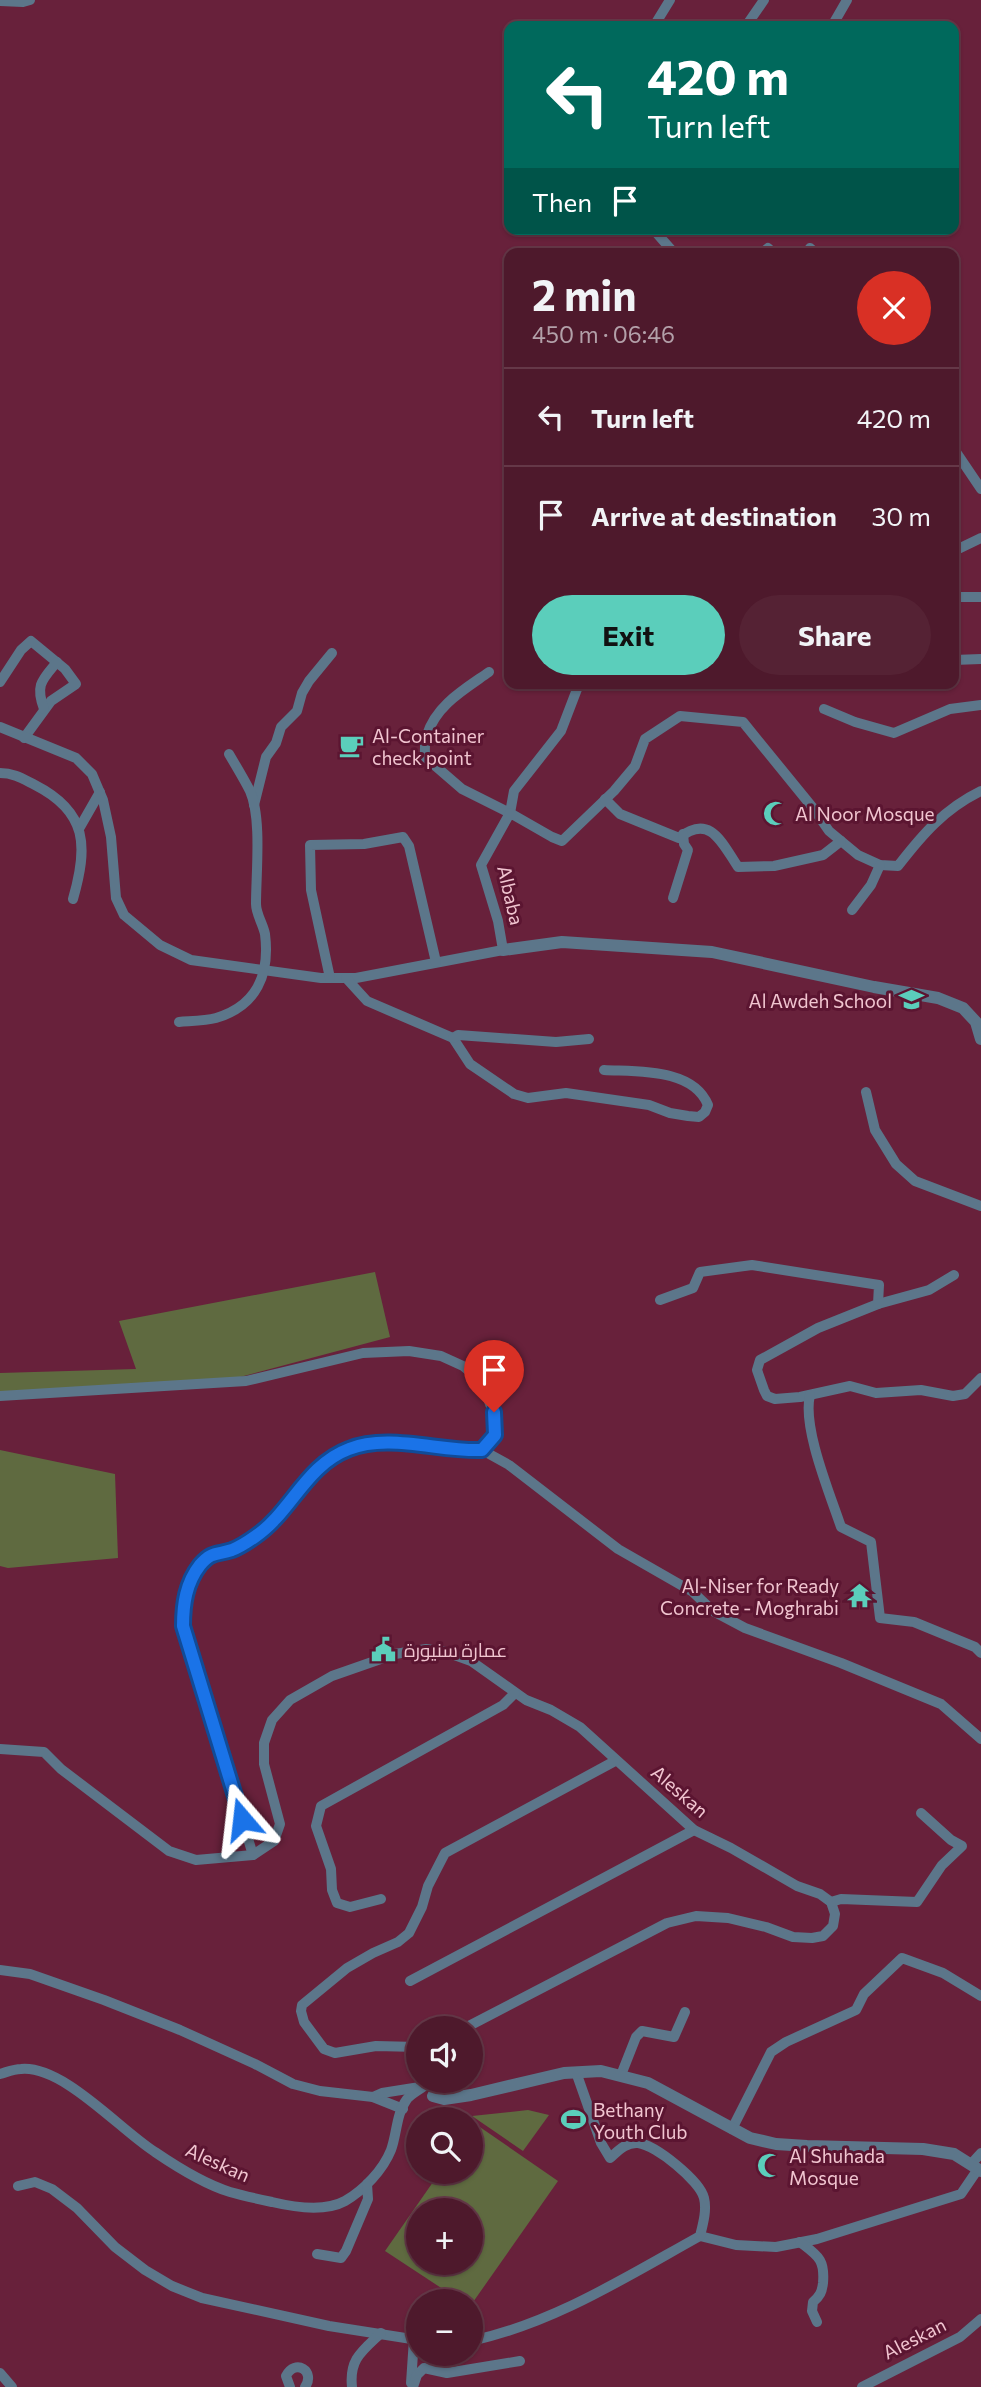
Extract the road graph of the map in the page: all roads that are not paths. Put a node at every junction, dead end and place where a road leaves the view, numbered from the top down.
1 (30, 0) edge
2 (670, 0) edge
3 (764, 0) edge
4 (846, 0) edge
5 (0, 1) edge
6 (657, 21) edge
7 (749, 21) edge
8 (835, 21) edge
9 (959, 456) edge
10 (981, 489) edge
11 (981, 538) edge
12 (959, 549) edge
13 (959, 597) edge
14 (981, 597) edge
15 (332, 653) dead end
16 (981, 659) edge
17 (959, 660) edge
18 (57, 662) junction
19 (489, 671) dead end
20 (0, 682) edge
21 (577, 689) edge
22 (981, 705) edge
23 (44, 709) junction
24 (824, 709) dead end
25 (0, 727) edge
26 (24, 738) junction
27 (229, 754) dead end
28 (0, 773) edge
29 (981, 791) edge
30 (100, 792) junction
31 (606, 799) junction
32 (254, 805) junction
33 (510, 813) junction
34 (80, 827) junction
35 (683, 834) junction
36 (841, 841) junction
37 (880, 865) junction
38 (673, 898) dead end
39 (73, 899) dead end
40 (852, 910) dead end
41 (503, 950) junction
42 (436, 962) junction
43 (263, 971) junction
44 (330, 978) junction
45 (346, 978) junction
46 (179, 1022) dead end
47 (453, 1038) junction
48 (589, 1039) dead end
49 (981, 1039) edge
50 (604, 1070) dead end
51 (866, 1092) dead end
52 (981, 1206) edge
53 (954, 1275) dead end
54 (660, 1300) dead end
55 (878, 1304) junction
56 (981, 1378) edge
57 (810, 1395) junction
58 (0, 1396) edge
59 (482, 1450) junction
60 (979, 1646) edge
61 (515, 1693) junction
62 (981, 1739) edge
63 (0, 1749) edge
64 (615, 1761) junction
65 (921, 1812) dead end
66 (694, 1830) junction
67 (253, 1856) junction
68 (382, 1899) dead end
69 (831, 1902) junction
70 (0, 1970) edge
71 (411, 1981) dead end
72 (981, 1996) edge
73 (685, 2012) dead end
74 (483, 2019) edge
75 (406, 2047) edge
76 (576, 2072) junction
77 (0, 2074) edge
78 (621, 2075) junction
79 (406, 2090) edge
80 (483, 2092) edge
81 (418, 2093) edge
82 (434, 2093) edge
83 (480, 2093) edge
84 (373, 2097) junction
85 (403, 2109) junction
86 (732, 2129) junction
87 (981, 2153) edge
88 (977, 2168) edge
89 (367, 2184) junction
90 (18, 2186) dead end
91 (700, 2236) junction
92 (800, 2242) junction
93 (317, 2254) dead end
94 (981, 2319) edge
95 (817, 2322) dead end
96 (381, 2333) junction
97 (406, 2338) edge
98 (483, 2338) edge
99 (520, 2361) dead end
100 (414, 2366) edge
101 (0, 2373) edge
102 (307, 2385) edge
103 (12, 2387) edge
104 (290, 2387) edge
105 (319, 2387) edge
106 (352, 2387) edge
107 (412, 2387) edge
108 (862, 2387) edge

1 - 5 street
2 - 6 street
3 - 7 street
4 - 8 street
9 - 10 street
11 - 12 street
13 - 14 street
15 - 32 street
16 - 17 street
18 - 20 street
18 - 23 street
18 - 23 street
19 - 33 street
21 - 33 street, Albaba
22 - 24 street
23 - 26 street
25 - 26 street
26 - 30 street
27 - 32 street
28 - 34 street
29 - 37 street
30 - 34 street
30 - 43 street
31 - 33 street
31 - 35 street
31 - 36 street
32 - 43 street
33 - 41 street, Albaba
34 - 39 street
35 - 36 street
35 - 38 street
36 - 37 street
37 - 40 street
41 - 42 street
41 - 49 street, Albaba
42 - 44 street
42 - 45 street
43 - 44 street
43 - 46 street
44 - 45 street
45 - 47 street
47 - 48 street
47 - 50 street
51 - 52 street
53 - 55 street
54 - 55 street
55 - 57 street
56 - 57 street
57 - 60 street
58 - 59 street
59 - 62 street
59 - 67 street
61 - 64 street, Aleskan
61 - 67 street, Aleskan
61 - 68 street
63 - 67 street
64 - 66 street, Aleskan
64 - 75 street
65 - 69 street
66 - 69 street, Aleskan
66 - 71 street
69 - 74 street
70 - 84 street
72 - 86 street
73 - 78 street
76 - 78 street
76 - 80 street
76 - 91 street
77 - 89 street, Aleskan
78 - 86 street
79 - 84 street
81 - 85 street, Aleskan
82 - 83 street
84 - 85 street
85 - 89 street, Aleskan
86 - 88 street
87 - 88 street
88 - 92 street
89 - 93 street
90 - 96 street
91 - 92 street
91 - 98 street
92 - 95 street
94 - 108 street, Aleskan
96 - 97 street
96 - 106 street
99 - 107 street
100 - 107 street
101 - 103 street
102 - 104 street
102 - 105 street

